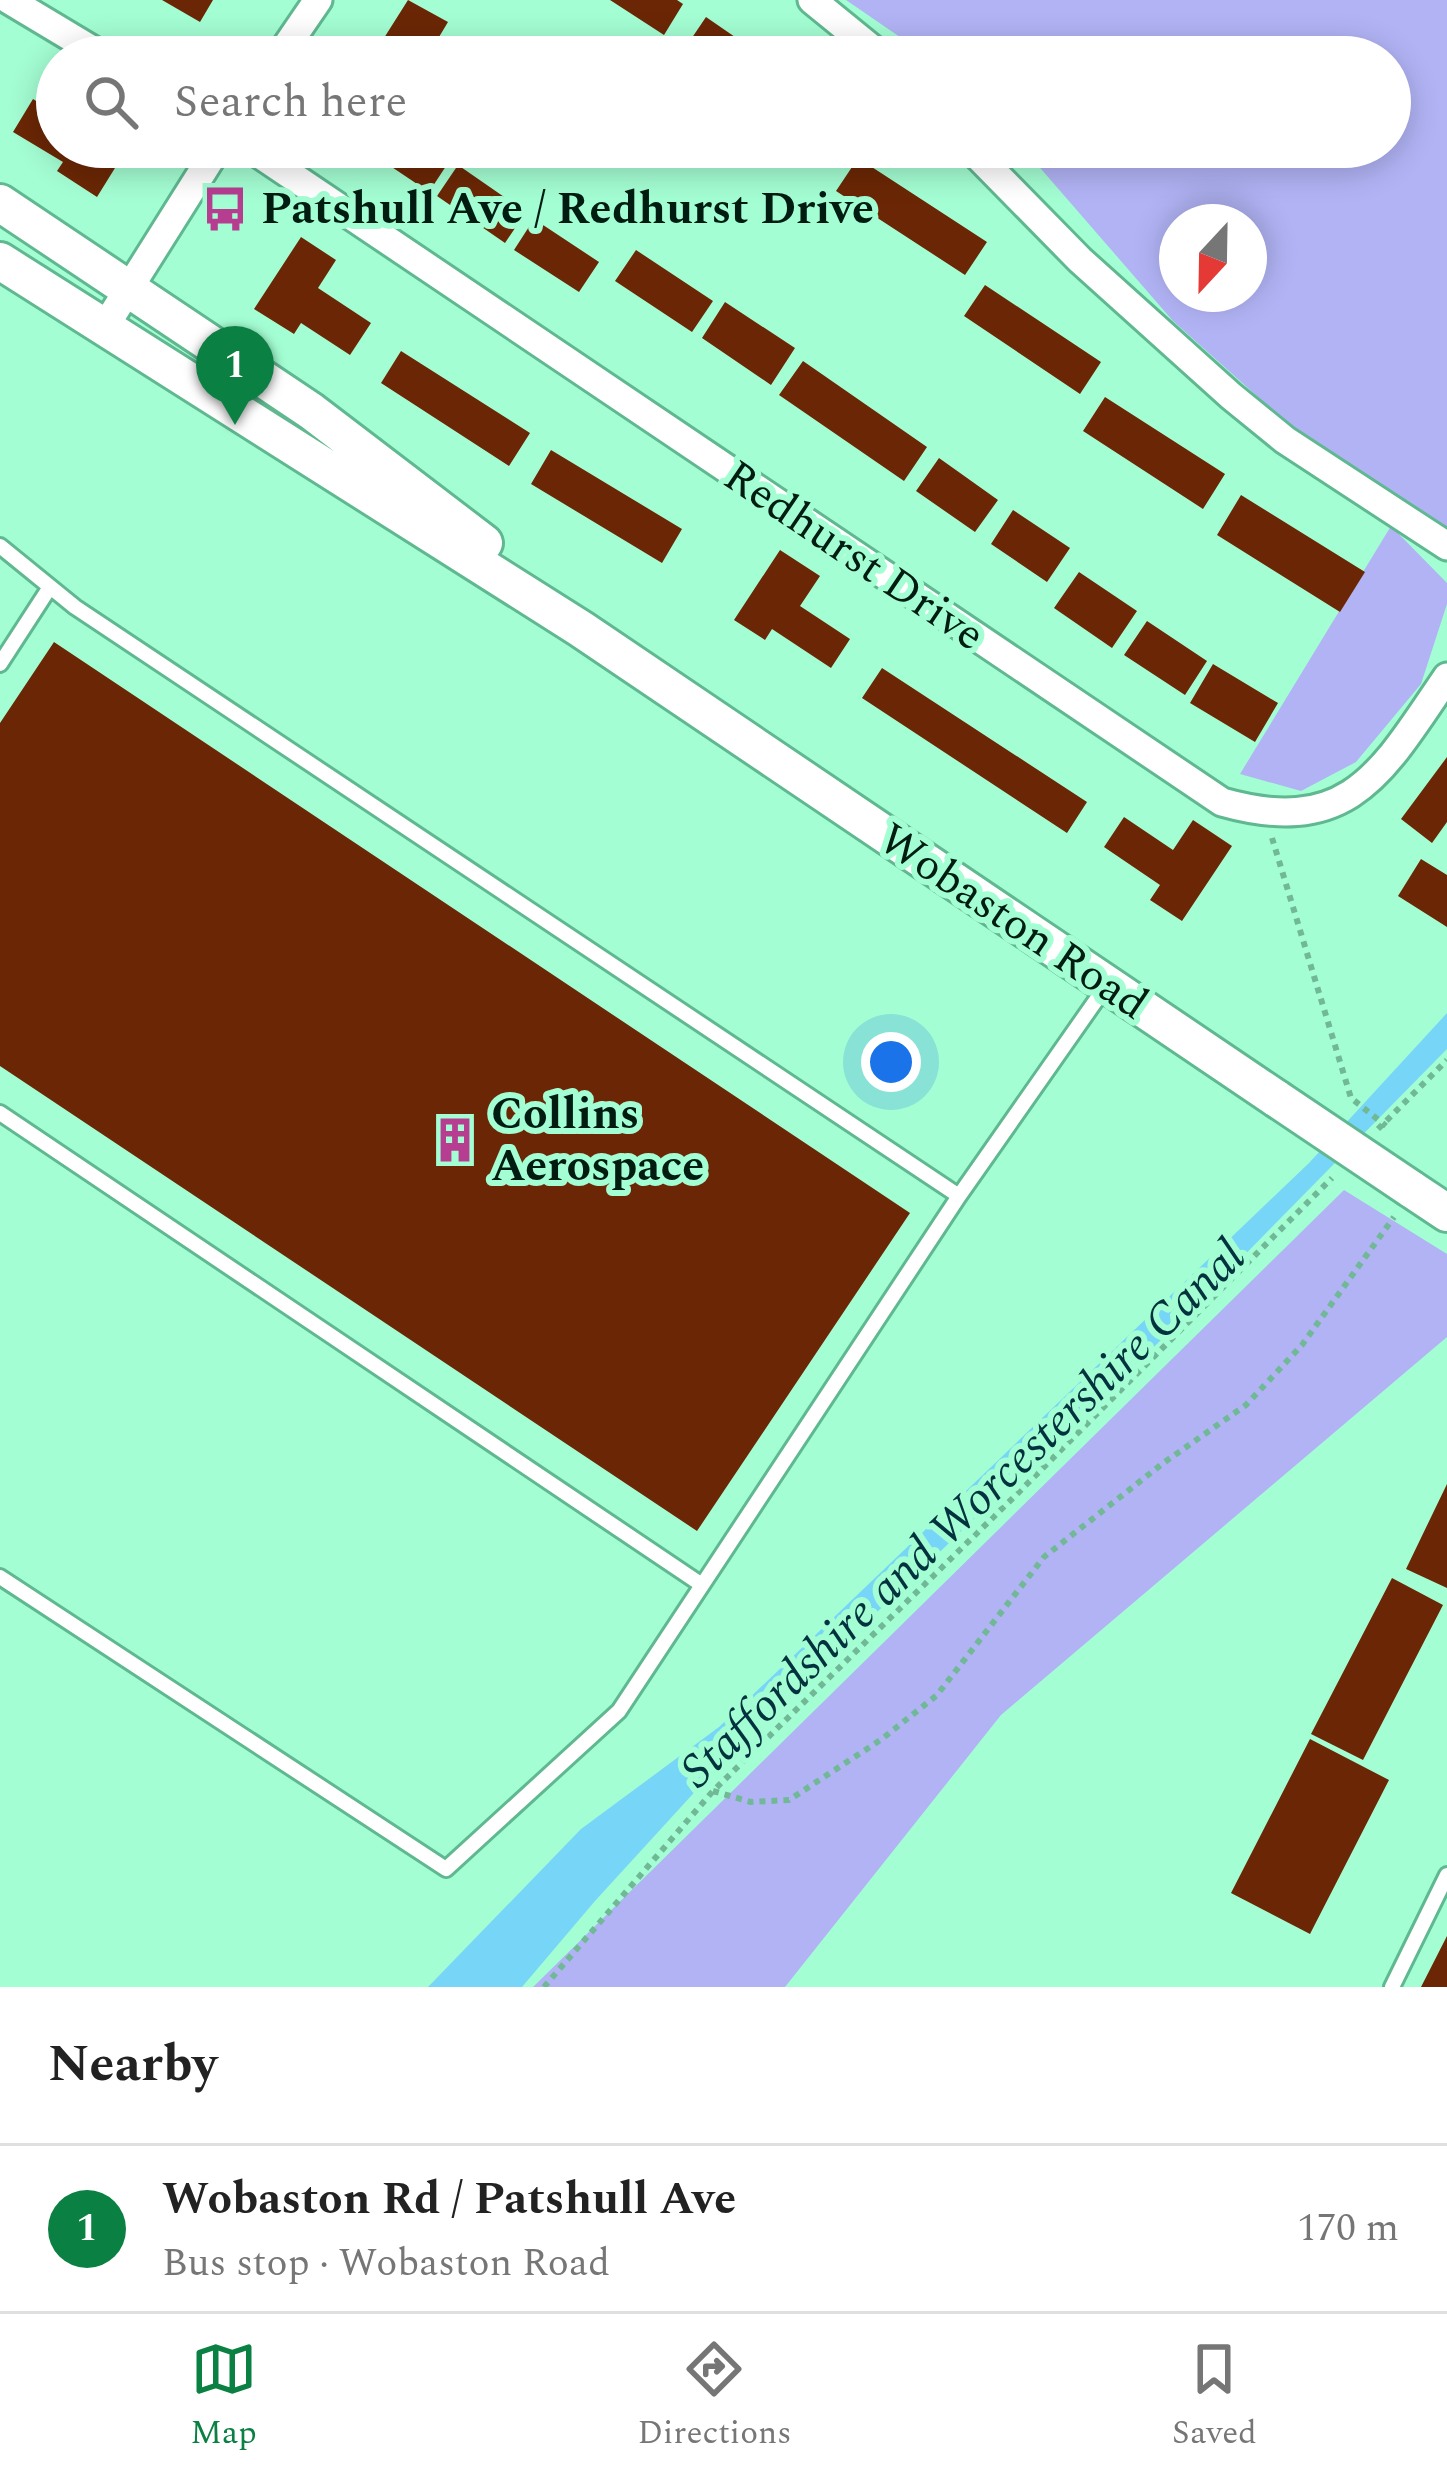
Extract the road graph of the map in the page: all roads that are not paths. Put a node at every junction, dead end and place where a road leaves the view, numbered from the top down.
1 (10, 0) edge
2 (318, 0) edge
3 (812, 0) edge
4 (69, 36) edge
5 (293, 36) edge
6 (856, 36) edge
7 (205, 168) edge
8 (280, 168) edge
9 (990, 168) edge
10 (0, 203) edge
11 (0, 261) edge
12 (131, 288) junction
13 (104, 328) junction
14 (0, 546) edge
15 (1447, 546) edge
16 (50, 587) junction
17 (581, 629) junction
18 (0, 664) edge
19 (1447, 677) edge
20 (1106, 986) junction
21 (0, 1113) edge
22 (959, 1196) junction
23 (1447, 1213) edge
24 (0, 1577) edge
25 (702, 1585) junction
26 (1447, 1875) edge
27 (1392, 1987) edge

1 - 4 street
2 - 5 street
3 - 6 street
7 - 12 street
8 - 19 street, Redhurst Drive
9 - 15 street
10 - 12 street, Wobaston Road
11 - 13 street, Wobaston Road
12 - 13 street
12 - 17 street, Wobaston Road
13 - 17 street, Wobaston Road
14 - 16 lane
16 - 18 lane
16 - 22 lane
17 - 20 street, Wobaston Road
20 - 22 lane
20 - 23 street, Wobaston Road, bridge
21 - 25 lane
22 - 25 lane
24 - 25 lane
26 - 27 lane

